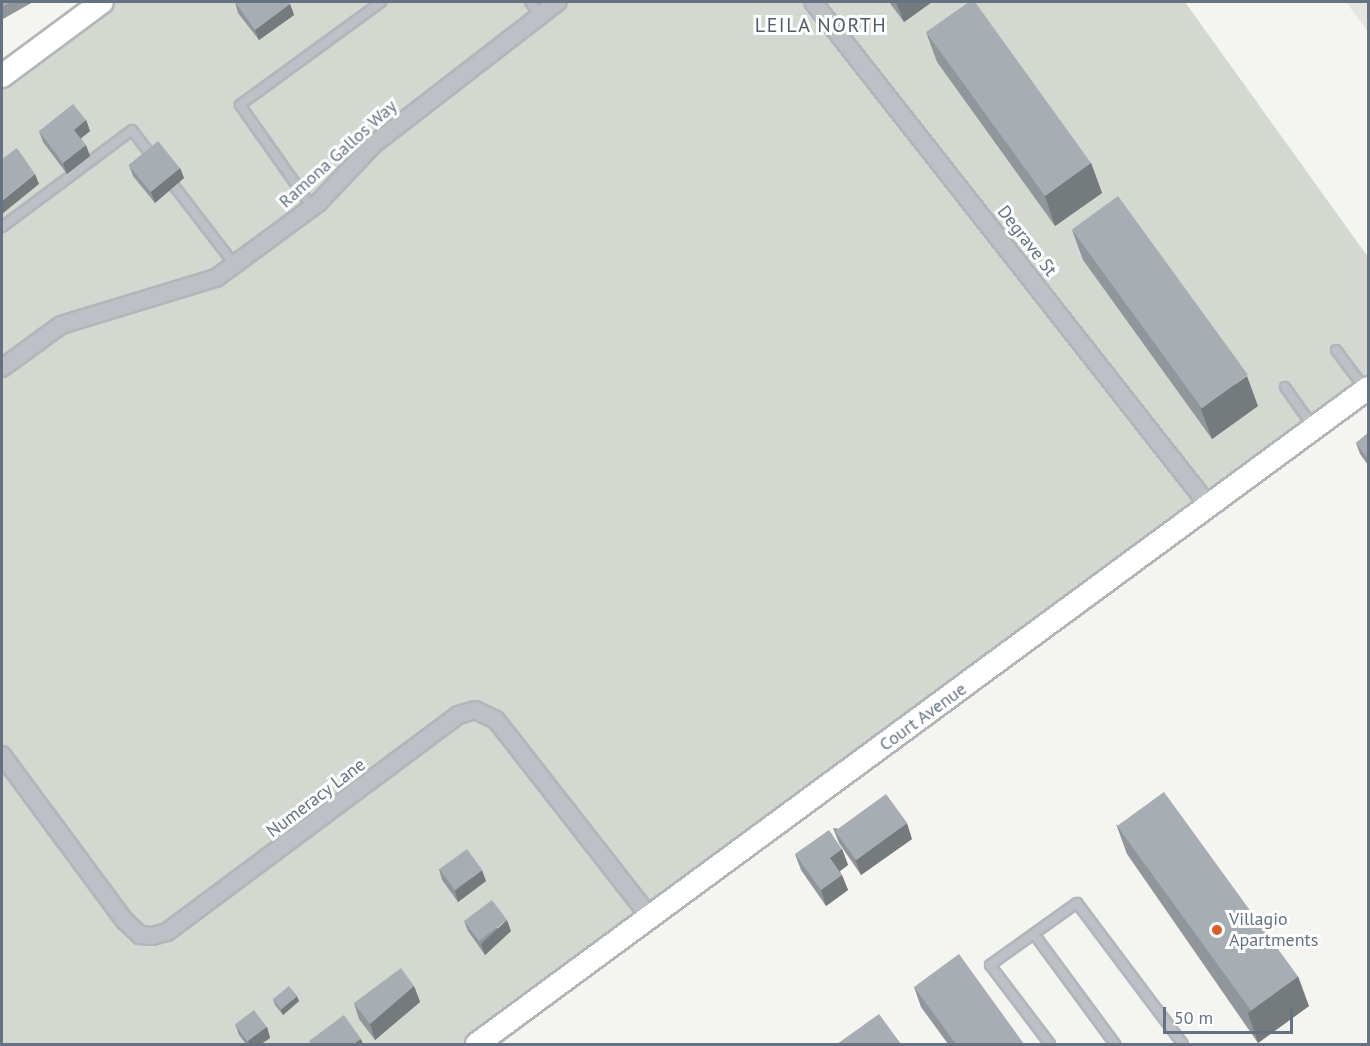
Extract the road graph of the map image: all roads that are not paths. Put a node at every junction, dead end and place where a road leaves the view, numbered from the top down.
1 (102, 2) edge
2 (381, 2) edge
3 (558, 2) edge
4 (813, 2) edge
5 (535, 8) edge
6 (2, 76) edge
7 (312, 207) junction
8 (2, 227) edge
9 (234, 264) junction
10 (1336, 350) dead end
11 (2, 368) edge
12 (1285, 387) dead end
13 (1367, 389) edge
14 (1314, 428) junction
15 (1209, 506) junction
16 (2, 755) edge
17 (650, 917) junction
18 (1034, 934) junction
19 (477, 1044) edge
20 (1050, 1044) edge
21 (1115, 1044) edge
22 (1183, 1044) edge

1 - 6 street
2 - 7 lane
3 - 5 street, Ramona Gallos Way
4 - 15 street, Degrave St
5 - 7 street, Ramona Gallos Way
7 - 9 street, Ramona Gallos Way
8 - 9 lane
9 - 11 street, Ramona Gallos Way
10 - 13 lane
12 - 14 lane
13 - 14 street, Court Avenue
14 - 15 street, Court Avenue
15 - 17 street, Court Avenue
16 - 17 street, Numeracy Lane
17 - 19 street, Court Avenue
18 - 20 lane
18 - 21 lane
18 - 22 lane

